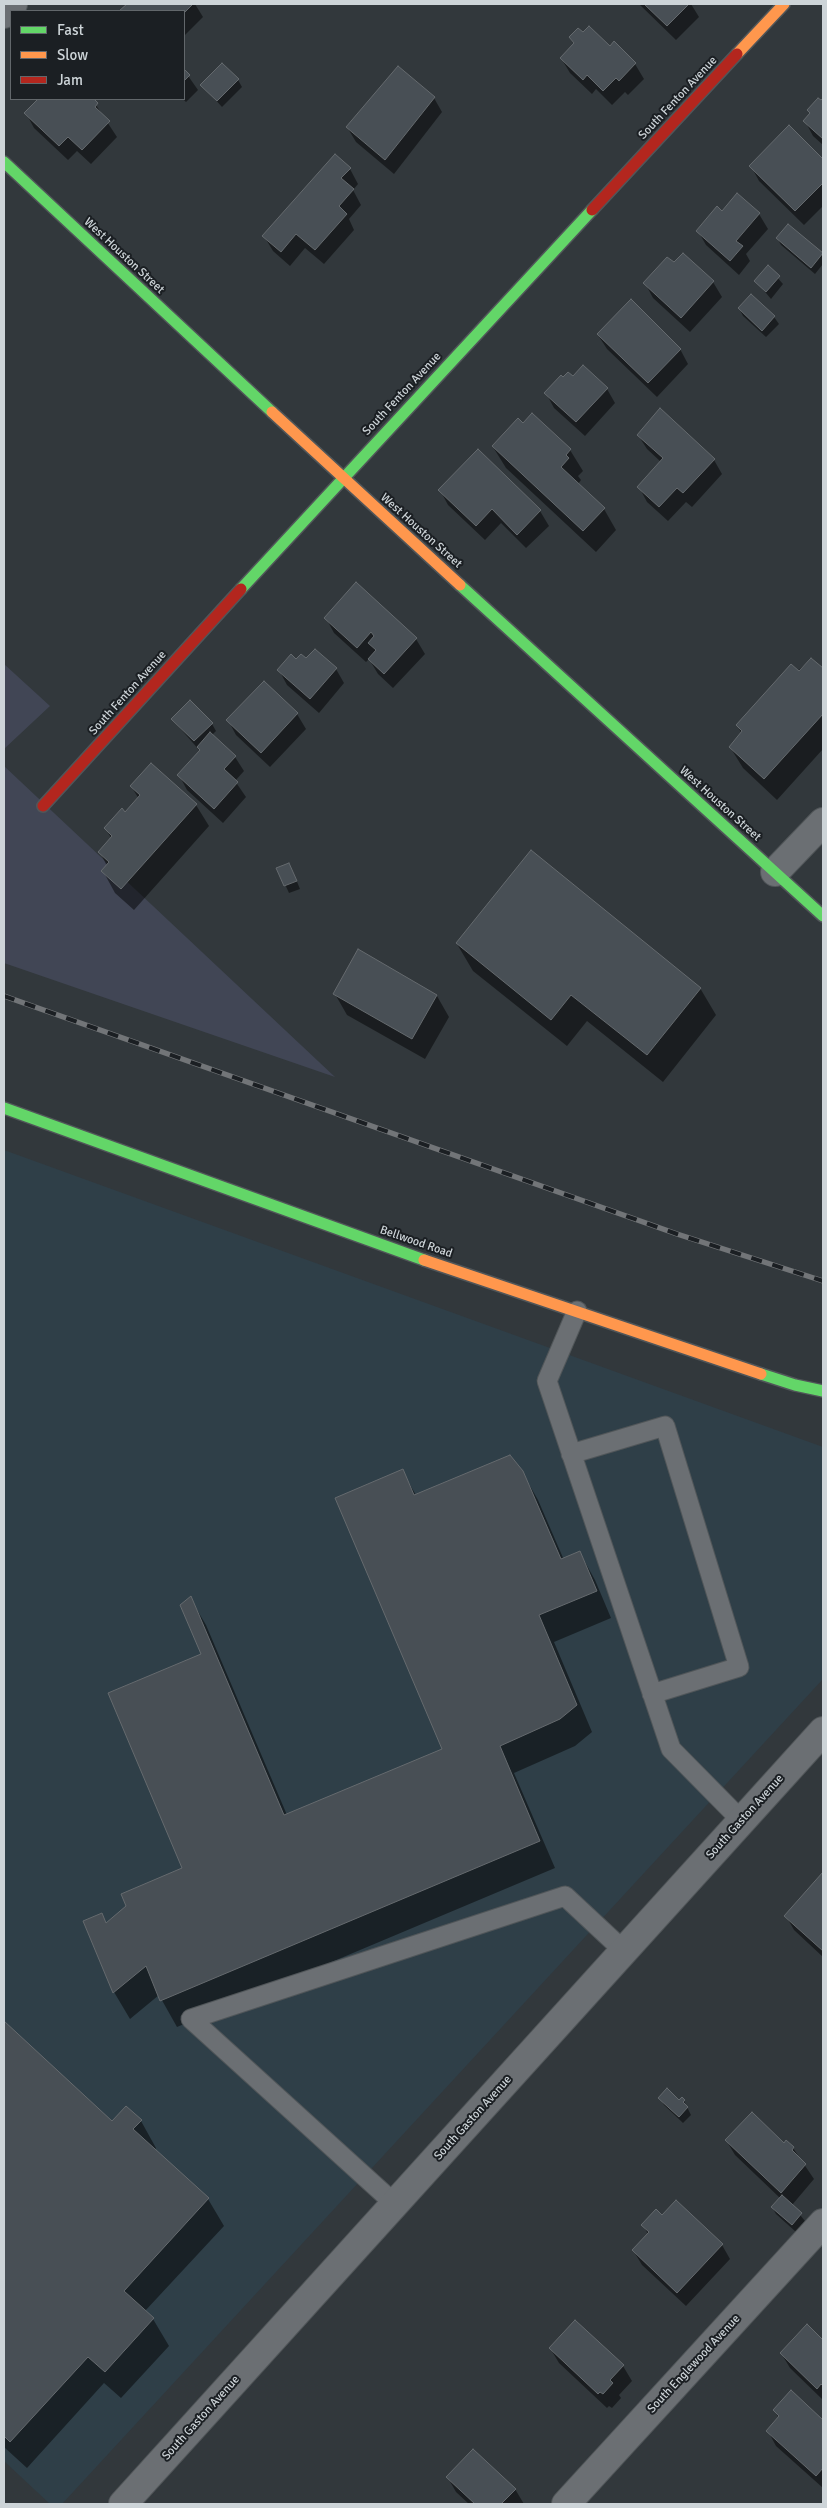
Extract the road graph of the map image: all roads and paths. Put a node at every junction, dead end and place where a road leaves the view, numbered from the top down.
1 (14, 4) edge
2 (784, 4) edge
3 (4, 14) edge
4 (4, 162) edge
5 (342, 478) junction
6 (43, 806) dead end
7 (823, 822) edge
8 (775, 872) junction
9 (823, 916) edge
10 (4, 1108) edge
11 (577, 1311) junction
12 (823, 1391) edge
13 (571, 1454) junction
14 (652, 1694) junction
15 (823, 1731) edge
16 (742, 1821) junction
17 (624, 1951) junction
18 (395, 2204) junction
19 (823, 2223) edge
20 (123, 2504) edge
21 (566, 2504) edge

1 - 3 street
2 - 5 street, South Fenton Avenue
4 - 5 street, West Houston Street
5 - 6 street, South Fenton Avenue
5 - 8 street, West Houston Street
7 - 8 street
8 - 9 street, West Houston Street
10 - 11 street, Bellwood Road
11 - 12 street, Bellwood Road
11 - 13 lane
13 - 14 lane
13 - 14 lane
14 - 16 lane
15 - 16 street, South Gaston Avenue
16 - 17 street, South Gaston Avenue
17 - 18 street, South Gaston Avenue
17 - 18 lane
18 - 20 street, South Gaston Avenue
19 - 21 street, South Englewood Avenue

